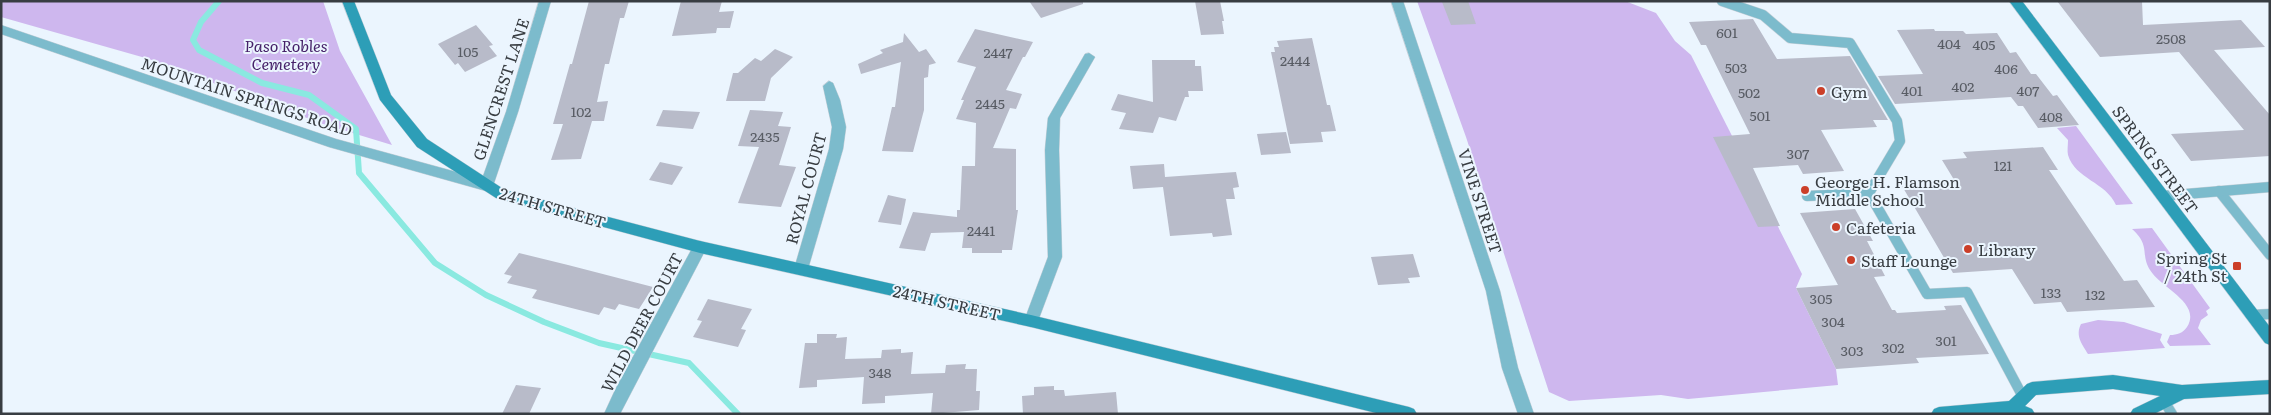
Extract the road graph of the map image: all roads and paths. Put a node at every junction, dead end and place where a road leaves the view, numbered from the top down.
1 (348, 1) edge
2 (545, 1) edge
3 (1397, 1) edge
4 (1722, 1) edge
5 (2015, 1) edge
6 (1, 29) edge
7 (1089, 57) dead end
8 (829, 86) dead end
9 (486, 186) junction
10 (2270, 187) edge
11 (2219, 191) junction
12 (1869, 192) junction
13 (1807, 196) dead end
14 (2162, 196) junction
15 (700, 247) junction
16 (2270, 255) edge
17 (801, 269) junction
18 (2270, 314) edge
19 (2252, 315) junction
20 (1031, 321) junction
21 (2270, 339) edge
22 (2270, 387) edge
23 (2182, 392) junction
24 (2021, 406) edge
25 (2168, 408) edge
26 (612, 414) edge
27 (1409, 414) edge
28 (1526, 414) edge
29 (1939, 414) edge
30 (2138, 414) edge

1 - 9 main road, 24TH STREET
2 - 9 street, GLENCREST LANE
3 - 28 street, VINE STREET
4 - 12 lane
5 - 14 main road, SPRING STREET
6 - 9 street, MOUNTAIN SPRINGS ROAD
7 - 20 street
8 - 17 street, ROYAL COURT
9 - 15 main road, 24TH STREET
10 - 11 lane
11 - 14 lane
11 - 16 lane
12 - 13 lane
12 - 24 lane
14 - 19 main road, SPRING STREET
15 - 17 main road, 24TH STREET
15 - 26 street, WILD DEER COURT
17 - 20 main road, 24TH STREET
18 - 19 lane
19 - 21 main road, SPRING STREET
20 - 27 main road, 24TH STREET
22 - 23 main road
23 - 24 main road
23 - 25 main road
24 - 29 main road
25 - 30 main road

